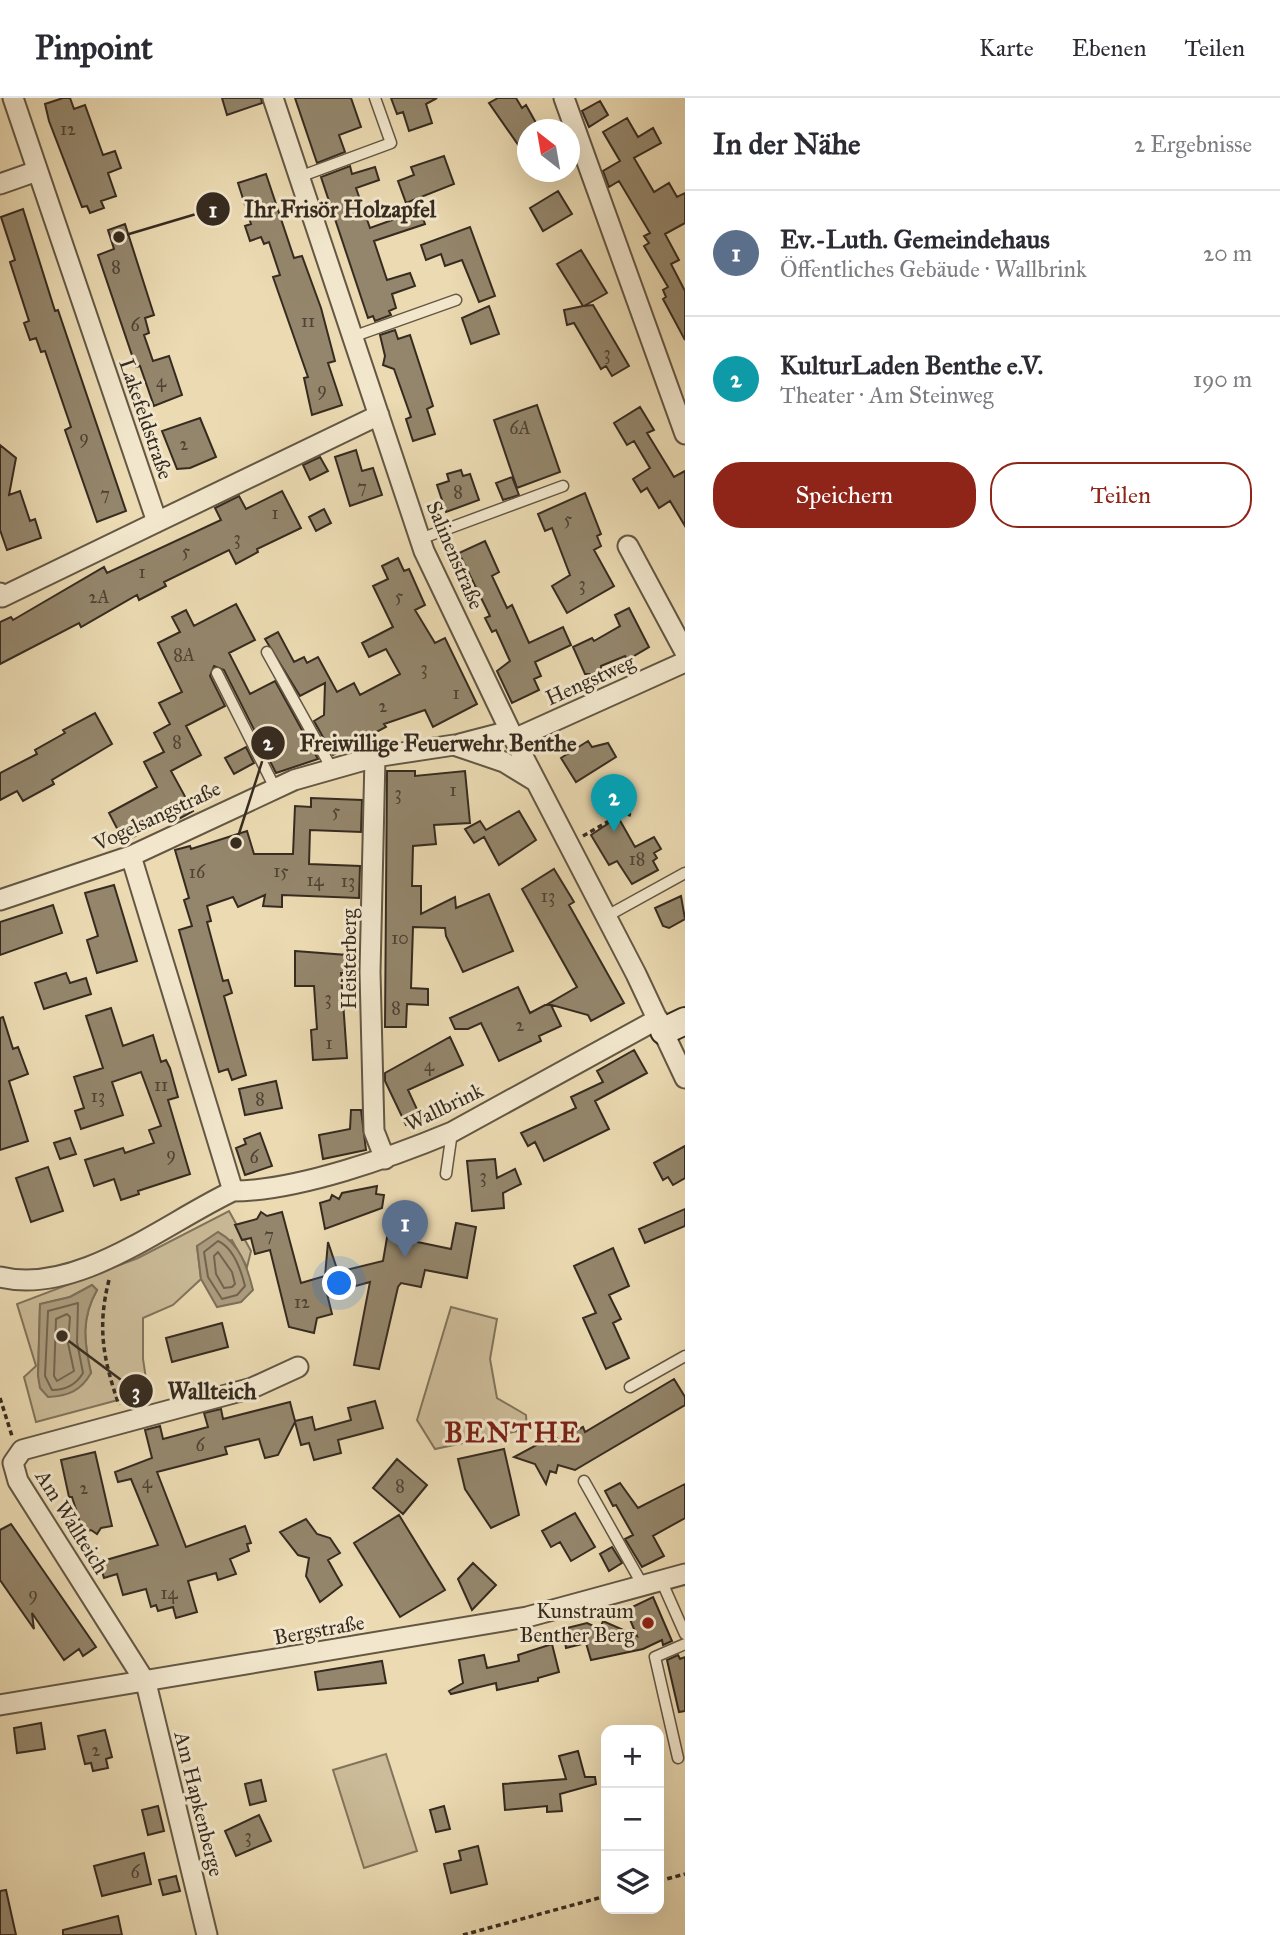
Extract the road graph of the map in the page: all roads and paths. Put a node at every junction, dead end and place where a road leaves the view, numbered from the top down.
1 (13, 98) edge
2 (273, 98) edge
3 (564, 98) edge
4 (375, 99) edge
5 (37, 171) junction
6 (299, 177) junction
7 (0, 184) edge
8 (456, 300) dead end
9 (351, 337) junction
10 (379, 415) junction
11 (685, 434) edge
12 (563, 486) dead end
13 (157, 522) junction
14 (420, 539) junction
15 (628, 546) dead end
16 (0, 593) edge
17 (267, 652) dead end
18 (685, 652) edge
19 (685, 662) edge
20 (217, 673) dead end
21 (512, 735) junction
22 (454, 745) junction
23 (375, 757) junction
24 (332, 769) junction
25 (536, 782) junction
26 (275, 788) junction
27 (631, 816) dead end
28 (581, 837) dead end
29 (131, 856) junction
30 (685, 873) edge
31 (0, 900) edge
32 (607, 916) junction
33 (669, 1024) edge
34 (685, 1078) edge
35 (452, 1132) junction
36 (385, 1158) junction
37 (446, 1174) dead end
38 (233, 1191) junction
39 (116, 1254) junction
40 (0, 1277) edge
41 (685, 1356) edge
42 (298, 1367) dead end
43 (630, 1387) dead end
44 (0, 1398) edge
45 (108, 1409) dead end
46 (24, 1433) dead end
47 (584, 1481) dead end
48 (685, 1574) edge
49 (652, 1582) junction
50 (685, 1634) edge
51 (685, 1644) edge
52 (146, 1683) junction
53 (0, 1705) edge
54 (678, 1758) dead end
55 (685, 1874) edge
56 (664, 1880) edge
57 (601, 1897) edge
58 (207, 1935) edge
59 (463, 1935) edge

1 - 5 street, Lakefeldstraße
2 - 6 street, Salinenstraße
3 - 11 street
4 - 6 lane
5 - 7 street
5 - 13 street, Lakefeldstraße
6 - 9 street, Salinenstraße
8 - 9 lane
9 - 10 street, Salinenstraße
10 - 13 street
10 - 14 street, Salinenstraße
12 - 14 lane
13 - 16 street
14 - 21 street, Salinenstraße
15 - 18 street
17 - 24 lane
19 - 21 street, Hengstweg
20 - 26 lane
21 - 22 street, Vogelsangstraße
21 - 25 street, Salinenstraße
22 - 23 street, Vogelsangstraße
22 - 25 street, Vogelsangstraße
23 - 24 street, Vogelsangstraße
23 - 36 street, Heisterberg
24 - 26 street, Vogelsangstraße
25 - 32 street, Salinenstraße
26 - 29 street, Vogelsangstraße
27 - 28 path
29 - 31 street, Vogelsangstraße
29 - 38 street
30 - 32 lane
32 - 33 street, Salinenstraße
33 - 34 street, Salinenstraße
33 - 35 street, Wallbrink
35 - 36 street, Wallbrink
35 - 37 lane
36 - 38 street, Wallbrink
38 - 39 street, Wallbrink
39 - 40 street, Wallbrink
39 - 45 path
41 - 43 lane
42 - 52 street, Am Wallteich
44 - 46 path
47 - 49 lane
48 - 49 street, Bergstraße
49 - 50 lane
49 - 52 street, Bergstraße
51 - 54 lane
52 - 53 street, Bergstraße
52 - 58 street, Am Hapkenberge
55 - 56 path
57 - 59 path

